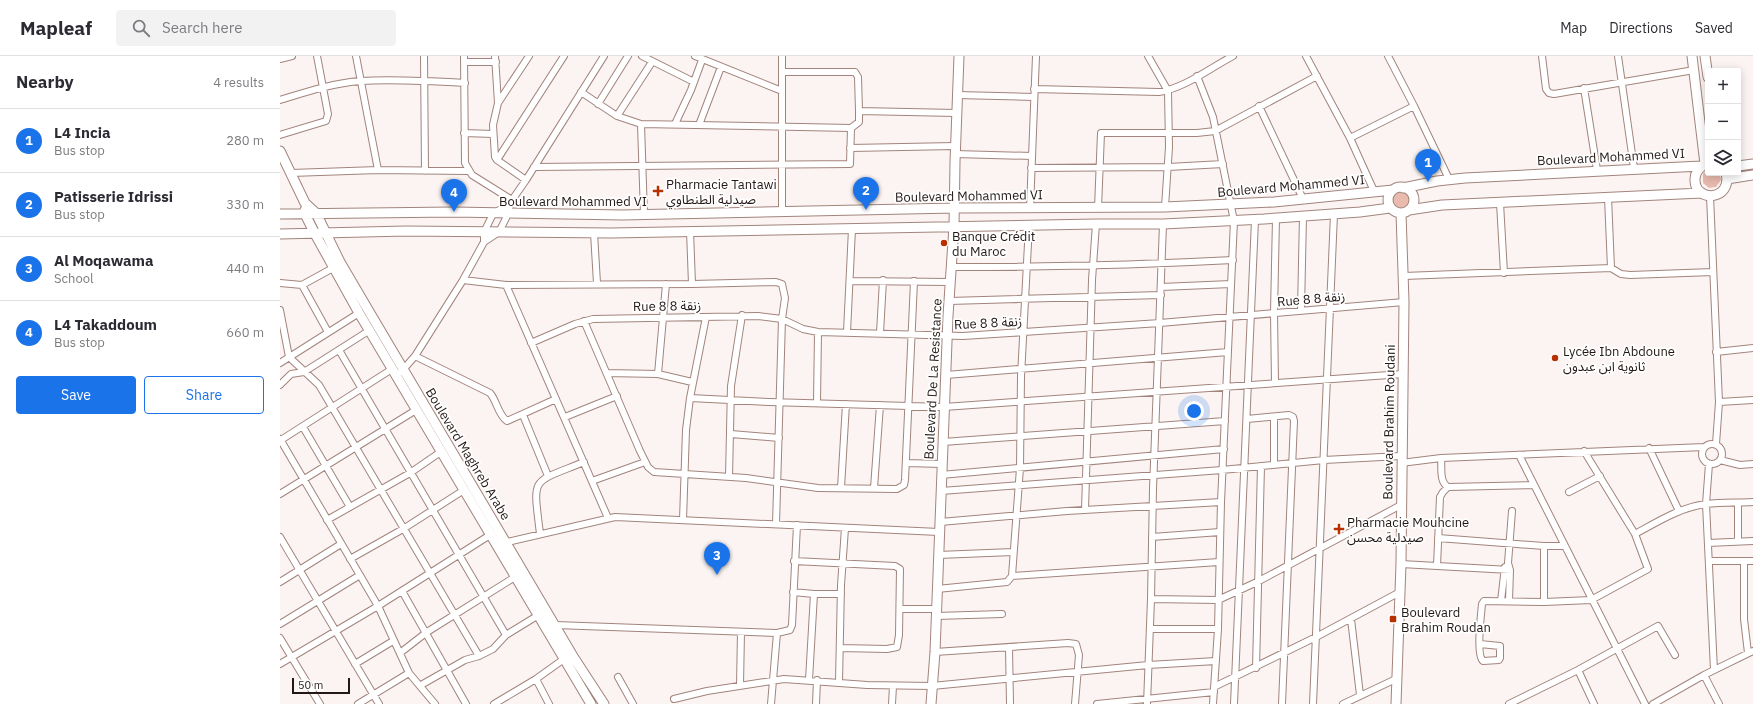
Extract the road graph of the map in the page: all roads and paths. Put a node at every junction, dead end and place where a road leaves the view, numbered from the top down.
1 (292, 56) edge
2 (317, 56) edge
3 (356, 56) edge
4 (424, 56) edge
5 (529, 56) edge
6 (564, 56) edge
7 (604, 56) edge
8 (628, 56) edge
9 (642, 56) edge
10 (695, 56) edge
11 (782, 56) edge
12 (959, 56) edge
13 (1036, 56) edge
14 (1148, 56) edge
15 (1231, 56) edge
16 (1306, 56) edge
17 (1388, 56) edge
18 (1542, 56) edge
19 (1618, 56) edge
20 (1692, 56) edge
21 (1705, 56) edge
22 (280, 59) edge
23 (464, 59) edge
24 (495, 59) edge
25 (702, 60) junction
26 (652, 62) junction
27 (721, 68) junction
28 (1707, 68) edge
29 (1694, 70) junction
30 (782, 72) junction
31 (1197, 76) junction
32 (1317, 76) junction
33 (360, 81) junction
34 (424, 81) junction
35 (694, 82) junction
36 (1622, 82) junction
37 (465, 83) junction
38 (323, 87) junction
39 (1584, 88) junction
40 (1034, 89) junction
41 (782, 91) junction
42 (1168, 91) junction
43 (581, 92) junction
44 (957, 95) junction
45 (1034, 97) junction
46 (280, 100) edge
47 (498, 103) junction
48 (598, 104) junction
49 (1259, 106) junction
50 (1414, 106) junction
51 (859, 111) junction
52 (956, 113) junction
53 (617, 116) junction
54 (641, 124) junction
55 (675, 124) junction
56 (699, 125) junction
57 (782, 126) junction
58 (851, 128) junction
59 (1215, 131) junction
60 (464, 133) junction
61 (1169, 133) junction
62 (493, 134) junction
63 (280, 135) edge
64 (1350, 138) junction
65 (850, 148) junction
66 (955, 150) junction
67 (1032, 156) junction
68 (281, 157) edge
69 (497, 160) junction
70 (1222, 164) junction
71 (1753, 164) edge
72 (781, 165) junction
73 (1705, 165) edge
74 (642, 166) junction
75 (1741, 166) edge
76 (534, 167) junction
77 (1168, 167) junction
78 (1031, 168) junction
79 (1100, 168) junction
80 (1634, 168) junction
81 (378, 170) junction
82 (426, 170) junction
83 (1597, 170) junction
84 (468, 171) junction
85 (291, 173) junction
86 (1741, 175) edge
87 (1753, 175) edge
88 (1726, 176) edge
89 (1449, 179) junction
90 (526, 180) junction
91 (1403, 188) junction
92 (1393, 190) junction
93 (1374, 192) junction
94 (1706, 194) junction
95 (1608, 197) junction
96 (1303, 199) junction
97 (511, 201) junction
98 (305, 203) junction
99 (1232, 204) junction
100 (1500, 204) junction
101 (1165, 207) junction
102 (955, 208) junction
103 (1030, 208) junction
104 (1098, 208) junction
105 (1390, 208) junction
106 (782, 211) junction
107 (1405, 211) junction
108 (316, 213) junction
109 (280, 214) edge
110 (304, 214) junction
111 (493, 214) junction
112 (508, 214) junction
113 (1334, 214) junction
114 (644, 215) junction
115 (1303, 216) junction
116 (1276, 218) junction
117 (1256, 220) junction
118 (1234, 221) junction
119 (1096, 224) junction
120 (1163, 224) junction
121 (1029, 225) junction
122 (954, 226) junction
123 (852, 229) junction
124 (690, 231) junction
125 (314, 232) junction
126 (325, 232) junction
127 (484, 232) junction
128 (499, 232) junction
129 (594, 233) junction
130 (280, 234) edge
131 (484, 242) junction
132 (1233, 260) junction
133 (1162, 265) junction
134 (1094, 266) junction
135 (952, 267) junction
136 (333, 268) junction
137 (1026, 268) junction
138 (1611, 268) junction
139 (1713, 272) junction
140 (1504, 273) junction
141 (1404, 276) junction
142 (463, 280) junction
143 (883, 280) junction
144 (850, 281) junction
145 (914, 281) junction
146 (950, 282) junction
147 (280, 283) edge
148 (597, 283) junction
149 (506, 284) junction
150 (666, 284) junction
151 (692, 284) junction
152 (1231, 284) junction
153 (302, 285) junction
154 (1161, 287) junction
155 (1161, 295) junction
156 (1092, 297) junction
157 (1025, 298) junction
158 (949, 301) junction
159 (1404, 302) junction
160 (1330, 308) junction
161 (280, 310) edge
162 (1301, 310) junction
163 (358, 313) junction
164 (1274, 313) junction
165 (742, 315) junction
166 (1252, 315) junction
167 (663, 317) junction
168 (706, 317) junction
169 (1229, 317) junction
170 (782, 319) junction
171 (584, 321) junction
172 (1160, 323) junction
173 (1092, 328) junction
174 (370, 330) junction
175 (328, 332) junction
176 (818, 332) junction
177 (847, 332) junction
178 (1024, 332) junction
179 (880, 333) junction
180 (911, 335) junction
181 (948, 336) junction
182 (531, 343) junction
183 (1753, 348) edge
184 (339, 350) junction
185 (1228, 352) junction
186 (1716, 352) junction
187 (415, 356) junction
188 (289, 358) junction
189 (1159, 358) junction
190 (280, 363) edge
191 (1090, 363) junction
192 (1022, 369) junction
193 (398, 371) junction
194 (304, 372) junction
195 (607, 373) junction
196 (658, 374) junction
197 (1403, 374) junction
198 (946, 375) junction
199 (1327, 380) junction
200 (692, 382) junction
201 (1275, 383) junction
202 (280, 385) edge
203 (1248, 385) junction
204 (1226, 387) junction
205 (362, 389) junction
206 (1157, 392) junction
207 (617, 396) junction
208 (1088, 397) junction
209 (690, 398) junction
210 (556, 399) junction
211 (731, 400) junction
212 (1753, 400) edge
213 (781, 402) junction
214 (817, 402) junction
215 (1020, 402) junction
216 (1719, 402) junction
217 (846, 404) junction
218 (880, 405) junction
219 (908, 406) junction
220 (944, 407) junction
221 (332, 408) junction
222 (416, 410) junction
223 (523, 415) junction
224 (565, 417) junction
225 (1274, 417) junction
226 (1247, 419) junction
227 (1225, 422) junction
228 (1156, 426) junction
229 (303, 427) junction
230 (386, 430) junction
231 (1087, 432) junction
232 (731, 434) junction
233 (1020, 436) junction
234 (779, 438) junction
235 (280, 440) edge
236 (943, 442) junction
237 (1716, 444) junction
238 (1704, 447) junction
239 (356, 448) junction
240 (1649, 448) junction
241 (1224, 450) junction
242 (287, 451) junction
243 (442, 451) junction
244 (1584, 451) junction
245 (280, 455) edge
246 (1519, 455) junction
247 (1154, 456) junction
248 (1441, 458) junction
249 (1401, 459) junction
250 (1324, 460) junction
251 (1720, 460) junction
252 (584, 462) junction
253 (644, 462) junction
254 (1087, 462) junction
255 (906, 463) junction
256 (1293, 463) junction
257 (942, 464) junction
258 (1274, 464) junction
259 (1709, 464) junction
260 (1753, 464) edge
261 (325, 466) junction
262 (1261, 466) junction
263 (1020, 468) junction
264 (1244, 468) junction
265 (1222, 470) junction
266 (410, 472) junction
267 (685, 473) junction
268 (941, 475) junction
269 (1153, 475) junction
270 (548, 476) junction
271 (1600, 476) junction
272 (729, 477) junction
273 (302, 480) junction
274 (1086, 480) junction
275 (592, 481) junction
276 (778, 483) junction
277 (1534, 485) junction
278 (1018, 486) junction
279 (1448, 487) junction
280 (841, 488) junction
281 (874, 488) junction
282 (380, 489) junction
283 (464, 490) junction
284 (941, 491) junction
285 (1569, 492) dead end
286 (280, 494) edge
287 (1221, 502) junction
288 (1753, 502) edge
289 (1738, 503) junction
290 (1706, 504) junction
291 (1401, 505) junction
292 (1152, 506) junction
293 (350, 507) junction
294 (433, 510) junction
295 (1085, 510) junction
296 (1512, 510) dead end
297 (1679, 511) junction
298 (1015, 516) junction
299 (608, 518) junction
300 (327, 520) junction
301 (683, 520) junction
302 (940, 522) junction
303 (776, 524) junction
304 (798, 525) junction
305 (845, 528) junction
306 (403, 529) junction
307 (939, 532) junction
308 (1220, 532) junction
309 (540, 534) junction
310 (1635, 534) junction
311 (490, 535) junction
312 (280, 537) edge
313 (1152, 537) junction
314 (1438, 538) junction
315 (1753, 540) edge
316 (1738, 541) junction
317 (1509, 542) junction
318 (1708, 543) junction
319 (341, 544) junction
320 (501, 544) junction
321 (1544, 546) junction
322 (1564, 546) junction
323 (1319, 548) junction
324 (1014, 552) junction
325 (460, 554) junction
326 (938, 554) junction
327 (350, 559) junction
328 (794, 561) junction
329 (1709, 561) junction
330 (1744, 561) junction
331 (1753, 561) edge
332 (1219, 562) junction
333 (843, 564) junction
334 (1288, 564) junction
335 (1401, 564) junction
336 (1152, 566) junction
337 (1437, 566) junction
338 (300, 570) junction
339 (1506, 570) junction
340 (430, 573) junction
341 (360, 576) junction
342 (1012, 576) junction
343 (515, 577) junction
344 (280, 582) edge
345 (1257, 582) junction
346 (937, 589) junction
347 (1240, 589) junction
348 (402, 591) junction
349 (793, 592) junction
350 (1400, 592) junction
351 (814, 594) junction
352 (841, 594) junction
353 (484, 595) junction
354 (318, 600) junction
355 (1151, 600) junction
356 (1218, 600) junction
357 (1591, 600) junction
358 (1501, 601) junction
359 (1509, 601) junction
360 (1544, 602) junction
361 (378, 606) junction
362 (900, 609) junction
363 (936, 612) junction
364 (1002, 614) dead end
365 (455, 615) junction
366 (537, 616) junction
367 (1351, 619) junction
368 (280, 624) edge
369 (555, 625) junction
370 (1150, 629) junction
371 (1218, 629) junction
372 (336, 631) junction
373 (427, 632) junction
374 (741, 632) junction
375 (777, 633) junction
376 (506, 634) junction
377 (1316, 637) junction
378 (280, 638) edge
379 (393, 641) junction
380 (1480, 644) dead end
381 (1009, 646) junction
382 (840, 648) junction
383 (1616, 649) junction
384 (935, 652) junction
385 (1750, 652) edge
386 (400, 653) junction
387 (1284, 653) junction
388 (479, 656) junction
389 (1675, 656) dead end
390 (292, 657) junction
391 (574, 658) junction
392 (565, 661) junction
393 (1216, 661) junction
394 (280, 664) edge
395 (355, 664) junction
396 (1148, 665) junction
397 (1256, 668) junction
398 (448, 670) junction
399 (1578, 670) junction
400 (1714, 670) junction
401 (409, 673) junction
402 (1077, 673) junction
403 (1704, 675) junction
404 (618, 677) dead end
405 (1009, 678) junction
406 (1236, 678) junction
407 (1398, 678) junction
408 (536, 679) junction
409 (774, 680) junction
410 (810, 680) junction
411 (817, 680) junction
412 (839, 682) junction
413 (421, 685) junction
414 (740, 686) junction
415 (893, 686) junction
416 (932, 686) junction
417 (1214, 690) junction
418 (373, 695) junction
419 (1360, 695) junction
420 (674, 699) dead end
421 (506, 701) edge
422 (1147, 701) edge
423 (320, 704) edge
424 (358, 704) edge
425 (379, 704) edge
426 (435, 704) edge
427 (466, 704) edge
428 (494, 704) edge
429 (549, 704) edge
430 (591, 704) edge
431 (604, 704) edge
432 (633, 704) edge
433 (771, 704) edge
434 (816, 704) edge
435 (892, 704) edge
436 (931, 704) edge
437 (1010, 704) edge
438 (1075, 704) edge
439 (1097, 704) edge
440 (1213, 704) edge
441 (1234, 704) edge
442 (1282, 704) edge
443 (1313, 704) edge
444 (1344, 704) edge
445 (1396, 704) edge
446 (1509, 704) edge
447 (1594, 704) edge
448 (1645, 704) edge
449 (1653, 704) edge
450 (1719, 704) edge

1 - 22 street
2 - 38 street
3 - 33 street
4 - 34 street
5 - 47 street
6 - 69 street
7 - 43 street
8 - 48 street
9 - 26 street
10 - 25 street
11 - 30 street
12 - 44 main road, Boulevard De La Resistance
13 - 40 street
14 - 42 street
15 - 31 street
16 - 32 street
17 - 50 street
18 - 39 street
19 - 36 street
20 - 29 main road
21 - 28 main road
23 - 24 street
23 - 37 street
24 - 47 street
25 - 27 street
25 - 35 street
26 - 35 street
26 - 53 street
27 - 41 street
27 - 56 street
29 - 36 street
29 - 73 main road
30 - 41 street
30 - 51 street
31 - 42 street
31 - 59 street
32 - 49 street
32 - 64 street
33 - 34 street
33 - 38 street
33 - 81 street
34 - 37 street
34 - 82 street
35 - 55 street
36 - 39 street
36 - 80 street
37 - 60 street
38 - 46 street
38 - 63 street
39 - 83 street
40 - 42 street
40 - 45 street
41 - 57 street
42 - 61 street
43 - 48 street
43 - 76 street
44 - 45 street
44 - 52 main road, Boulevard De La Resistance
45 - 67 street
47 - 62 street
48 - 53 street
49 - 59 street
49 - 96 street
50 - 64 street
50 - 89 street
51 - 52 street
51 - 58 street
52 - 66 main road, Boulevard De La Resistance
53 - 54 street
54 - 55 street
54 - 74 street
55 - 56 street
56 - 57 street
57 - 58 street
57 - 72 street
58 - 65 street
59 - 61 street
59 - 70 street
60 - 62 street
60 - 84 street
61 - 77 street
61 - 79 street
62 - 69 street
64 - 93 street
65 - 66 street
65 - 72 street
66 - 67 street
66 - 102 main road, Boulevard De La Resistance
67 - 78 street
68 - 85 main road
69 - 90 street
70 - 77 street
70 - 99 street
71 - 75 main road
72 - 74 street
72 - 106 street
73 - 80 main road, Boulevard Mohammed VI
73 - 94 main road
74 - 76 street
74 - 114 street
76 - 90 street
77 - 79 street
77 - 101 street
78 - 79 street
78 - 103 street
79 - 104 street
80 - 83 main road, Boulevard Mohammed VI
81 - 82 street
81 - 85 street
82 - 84 street
83 - 89 main road, Boulevard Mohammed VI
84 - 97 street
85 - 98 main road
86 - 87 main road
88 - 94 main road
89 - 91 main road, Boulevard Mohammed VI
90 - 97 street
91 - 92 main road
91 - 107 main road
92 - 93 main road, Boulevard Mohammed VI
92 - 105 main road
93 - 96 main road, Boulevard Mohammed VI
94 - 95 main road
94 - 139 street
95 - 100 main road
95 - 138 street
96 - 99 main road, Boulevard Mohammed VI
97 - 111 street
97 - 112 street
98 - 108 main road
98 - 110 main road
99 - 101 main road, Boulevard Mohammed VI
99 - 118 street
100 - 107 main road
100 - 140 street
101 - 104 main road, Boulevard Mohammed VI
102 - 103 main road, Boulevard Mohammed VI
102 - 106 main road, Boulevard Mohammed VI
102 - 122 main road, Boulevard De La Resistance
103 - 104 main road, Boulevard Mohammed VI
105 - 107 main road
105 - 113 main road
106 - 114 main road, Boulevard Mohammed VI
107 - 141 main road, Boulevard Brahim Roudani
108 - 110 main road, Boulevard Mohammed VI
108 - 111 main road, Boulevard Mohammed VI
108 - 126 main road, Boulevard Maghreb Arabe
109 - 110 main road, Boulevard Mohammed VI
110 - 125 main road, Boulevard Maghreb Arabe
111 - 112 main road, Boulevard Mohammed VI
111 - 127 street
112 - 114 main road, Boulevard Mohammed VI
112 - 128 street
113 - 115 main road
113 - 160 street
115 - 116 main road
115 - 162 street
116 - 117 main road
116 - 164 street
117 - 118 main road
117 - 166 street
118 - 120 main road
118 - 132 street
119 - 120 main road
119 - 121 main road
119 - 134 street
120 - 133 street
121 - 122 main road
121 - 137 street
122 - 123 main road
122 - 135 main road, Boulevard De La Resistance
123 - 124 main road
123 - 144 street
124 - 129 main road
124 - 151 street
125 - 126 main road
125 - 130 main road
125 - 136 main road, Boulevard Maghreb Arabe
126 - 127 main road
126 - 193 main road, Boulevard Maghreb Arabe
127 - 128 main road
127 - 131 street
128 - 129 main road
128 - 131 street
129 - 148 street
131 - 142 street
132 - 133 street
132 - 152 street
133 - 134 street
133 - 154 street
134 - 137 street
134 - 156 street
135 - 137 street
135 - 146 main road, Boulevard De La Resistance
136 - 153 street
136 - 163 main road, Boulevard Maghreb Arabe
137 - 157 street
138 - 139 street
138 - 140 street
139 - 186 street
140 - 141 street
141 - 159 main road, Boulevard Brahim Roudani
142 - 149 street
142 - 187 street
143 - 144 street
143 - 145 street
143 - 179 street
144 - 177 street
145 - 146 street
145 - 180 street
146 - 158 main road, Boulevard De La Resistance
147 - 153 street
148 - 149 street
148 - 150 street
149 - 182 street
150 - 151 street
150 - 167 street
151 - 170 street
152 - 154 street
152 - 169 street
153 - 175 street
154 - 155 street
155 - 156 street
155 - 172 street
156 - 157 street
156 - 173 street
157 - 158 street
157 - 178 street
158 - 181 main road, Boulevard De La Resistance
159 - 160 street, Rue 8 8 زنقة
159 - 197 main road, Boulevard Brahim Roudani
160 - 162 street, Rue 8 8 زنقة
160 - 199 street
161 - 188 street
162 - 164 street, Rue 8 8 زنقة
163 - 174 main road, Boulevard Maghreb Arabe
163 - 175 street
164 - 166 street, Rue 8 8 زنقة
164 - 201 street
165 - 168 street, Rue 8 8 زنقة
165 - 170 street, Rue 8 8 زنقة
165 - 211 street
166 - 169 street, Rue 8 8 زنقة
166 - 203 street
167 - 168 street, Rue 8 8 زنقة
167 - 171 street, Rue 8 8 زنقة
167 - 196 street
168 - 200 street
169 - 172 street, Rue 8 8 زنقة
169 - 185 street
170 - 176 street, Rue 8 8 زنقة
170 - 213 street
171 - 182 street, Rue 8 8 زنقة
171 - 195 street
172 - 173 street, Rue 8 8 زنقة
172 - 189 street
173 - 178 street, Rue 8 8 زنقة
173 - 191 street
174 - 184 street
174 - 193 main road, Boulevard Maghreb Arabe
175 - 188 street
176 - 177 street, Rue 8 8 زنقة
176 - 214 street
177 - 179 street, Rue 8 8 زنقة
178 - 181 street, Rue 8 8 زنقة
178 - 192 street
179 - 180 street, Rue 8 8 زنقة
180 - 181 street, Rue 8 8 زنقة
180 - 219 street
181 - 198 main road, Boulevard De La Resistance
182 - 210 street
183 - 186 street
184 - 194 street
184 - 205 street
185 - 189 street
185 - 204 street
186 - 216 street
187 - 193 street
187 - 223 street
188 - 190 street
188 - 194 street
189 - 191 street
189 - 206 street
191 - 192 street
191 - 208 street
192 - 198 street
192 - 215 street
193 - 205 street
193 - 222 main road, Boulevard Maghreb Arabe
193 - 320 main road, Boulevard Maghreb Arabe
194 - 202 street
194 - 221 street
195 - 196 street
195 - 207 street
196 - 200 street
197 - 199 street
197 - 249 main road, Boulevard Brahim Roudani
198 - 220 main road, Boulevard De La Resistance
199 - 201 street
199 - 250 street
200 - 209 street
201 - 203 street
203 - 204 street
203 - 226 street
204 - 206 street
204 - 227 street
205 - 221 street
205 - 230 street
206 - 208 street
206 - 228 street
207 - 224 street
207 - 253 street
208 - 215 street
208 - 231 street
209 - 211 street
209 - 267 street
210 - 223 street
210 - 224 street
211 - 213 street
211 - 232 street
212 - 216 street
213 - 214 street
213 - 234 street
214 - 217 street
215 - 220 street
215 - 233 street
216 - 237 street
217 - 218 street
217 - 280 street
218 - 219 street
218 - 281 street
219 - 220 street
219 - 255 street
220 - 236 main road, Boulevard De La Resistance
221 - 229 street
221 - 239 street
222 - 230 street
222 - 243 main road, Boulevard Maghreb Arabe
223 - 270 street
224 - 252 street
225 - 226 street
225 - 256 street
225 - 258 street
226 - 264 street
227 - 228 street
227 - 241 street
228 - 231 street
228 - 247 street
229 - 235 street
229 - 261 street
230 - 239 street
230 - 266 street
231 - 233 street
231 - 254 street
232 - 234 street
232 - 272 street
233 - 236 street
233 - 263 street
234 - 276 street
235 - 242 street
236 - 257 main road, Boulevard De La Resistance
237 - 238 street
237 - 251 street
238 - 240 street
238 - 259 street
239 - 261 street
239 - 282 street
240 - 244 street
240 - 297 street
241 - 247 street
241 - 265 street
242 - 245 street
242 - 273 street
243 - 266 street
243 - 283 main road, Boulevard Maghreb Arabe
244 - 246 street
244 - 271 street
246 - 248 street
246 - 277 street
247 - 254 street
247 - 269 street
248 - 249 street
248 - 279 street
249 - 250 street
249 - 291 main road, Boulevard Brahim Roudani
250 - 256 street
250 - 323 street
251 - 259 street
251 - 260 street
252 - 270 street
252 - 275 street
253 - 267 street
253 - 275 street
254 - 263 street
254 - 274 street
255 - 257 street
255 - 281 street
256 - 258 street
256 - 334 street
257 - 268 main road, Boulevard De La Resistance
258 - 262 street
259 - 290 street
261 - 273 street
261 - 293 street
262 - 264 street
262 - 345 street
263 - 268 street
263 - 278 street
264 - 265 street
264 - 347 street
265 - 269 street
265 - 287 street
266 - 282 street
266 - 294 street
267 - 272 street
267 - 301 street
268 - 284 main road, Boulevard De La Resistance
269 - 274 street
269 - 292 street
270 - 309 street
271 - 285 street
271 - 310 street
272 - 276 street
273 - 286 street
273 - 300 street
274 - 278 street
274 - 295 street
275 - 299 street
276 - 280 street
276 - 303 street
277 - 279 street
277 - 322 street
278 - 284 street
278 - 298 street
279 - 314 street
280 - 281 street
282 - 293 street
282 - 306 street
283 - 294 street
283 - 311 main road, Boulevard Maghreb Arabe
284 - 302 main road, Boulevard De La Resistance
287 - 292 street
287 - 308 street
288 - 289 street
289 - 290 street
289 - 316 street
290 - 297 street
290 - 318 street
291 - 323 street
291 - 335 main road, Boulevard Brahim Roudani
292 - 295 street
292 - 313 street
293 - 300 street
294 - 306 street
294 - 325 street
295 - 298 street
296 - 317 street
297 - 310 street
298 - 302 street
298 - 324 street
299 - 301 street
299 - 309 street
300 - 319 street
301 - 303 street
302 - 307 main road, Boulevard De La Resistance
303 - 304 street
304 - 305 street
304 - 328 street
305 - 307 street
305 - 333 street
306 - 327 street
306 - 340 street
307 - 326 main road, Boulevard De La Resistance
308 - 313 street
308 - 332 street
309 - 320 street
310 - 357 street
311 - 320 main road, Boulevard Maghreb Arabe
311 - 325 street
312 - 338 street
313 - 336 street
314 - 317 street
314 - 337 street
315 - 316 street
316 - 318 street
317 - 321 street
317 - 339 street
318 - 329 street
319 - 327 street
319 - 338 street
320 - 343 main road, Boulevard Maghreb Arabe
320 - 369 main road, Boulevard Maghreb Arabe
321 - 322 street
321 - 360 street
322 - 357 street
323 - 334 street
323 - 377 street
324 - 326 street
324 - 342 street
325 - 340 street
325 - 353 street
326 - 346 main road, Boulevard De La Resistance
327 - 341 street
328 - 333 street
328 - 349 street
329 - 330 street
329 - 400 street
330 - 331 street
330 - 385 street
332 - 336 street
332 - 356 street
333 - 352 street
333 - 362 street
334 - 345 street
334 - 387 street
335 - 337 street
335 - 350 main road, Boulevard Brahim Roudani
336 - 342 street
336 - 355 street
337 - 339 street
338 - 344 street
338 - 354 street
339 - 358 street
339 - 359 street
340 - 348 street
340 - 365 street
341 - 354 street
341 - 361 street
342 - 346 street
343 - 353 street
343 - 366 main road, Boulevard Maghreb Arabe
345 - 347 street
345 - 397 street
346 - 363 main road, Boulevard De La Resistance
347 - 356 street
347 - 406 street
348 - 361 street
348 - 373 street
349 - 351 street
349 - 375 street
350 - 367 street
350 - 407 main road, Boulevard Brahim Roudani
351 - 352 street
351 - 410 street
352 - 382 street
353 - 365 street
353 - 376 street
354 - 368 street
354 - 372 street
355 - 356 street
355 - 370 street
356 - 371 street
357 - 360 street
357 - 383 street
358 - 359 street
358 - 380 street
359 - 360 street
361 - 372 street
361 - 379 street
362 - 363 street
362 - 382 street
363 - 364 street
363 - 384 main road, Boulevard De La Resistance
365 - 373 street
365 - 388 street
366 - 376 street
366 - 392 main road, Boulevard Maghreb Arabe
367 - 377 street
367 - 419 street
369 - 374 street
369 - 391 main road, Boulevard Maghreb Arabe
370 - 371 street
370 - 396 street
371 - 393 street
372 - 390 street
372 - 395 street
373 - 386 street
373 - 398 street
374 - 375 street
374 - 414 street
375 - 409 street
376 - 388 street
377 - 387 street
377 - 443 street
378 - 390 street
379 - 386 street
379 - 395 street
381 - 384 street
381 - 402 street
381 - 405 street
382 - 412 street
383 - 389 street
383 - 399 street
383 - 448 street
384 - 416 main road, Boulevard De La Resistance
385 - 400 street
386 - 401 street
387 - 397 street
387 - 442 street
388 - 398 street
390 - 394 street
390 - 423 street
391 - 392 street
391 - 431 main road, Boulevard Maghreb Arabe
392 - 408 street
392 - 430 main road, Boulevard Maghreb Arabe
393 - 396 street
393 - 417 street
395 - 418 street
396 - 402 street
396 - 422 street
397 - 406 street
398 - 413 street
398 - 427 street
399 - 446 street
399 - 447 street
400 - 403 street
401 - 413 street
401 - 418 street
402 - 405 street
402 - 438 street
403 - 449 street
403 - 450 street
404 - 432 street
405 - 416 street
405 - 437 street
406 - 417 street
406 - 441 street
407 - 419 street
407 - 445 main road, Boulevard Brahim Roudani
408 - 421 street
408 - 429 street
409 - 410 street
409 - 414 street
409 - 433 street
410 - 411 street
411 - 412 street
411 - 434 street
412 - 415 street
413 - 426 street
414 - 420 street
415 - 416 street
415 - 435 street
416 - 436 main road, Boulevard De La Resistance
417 - 422 street
417 - 440 street
418 - 424 street
418 - 425 street
419 - 444 street
421 - 428 street
422 - 439 street

